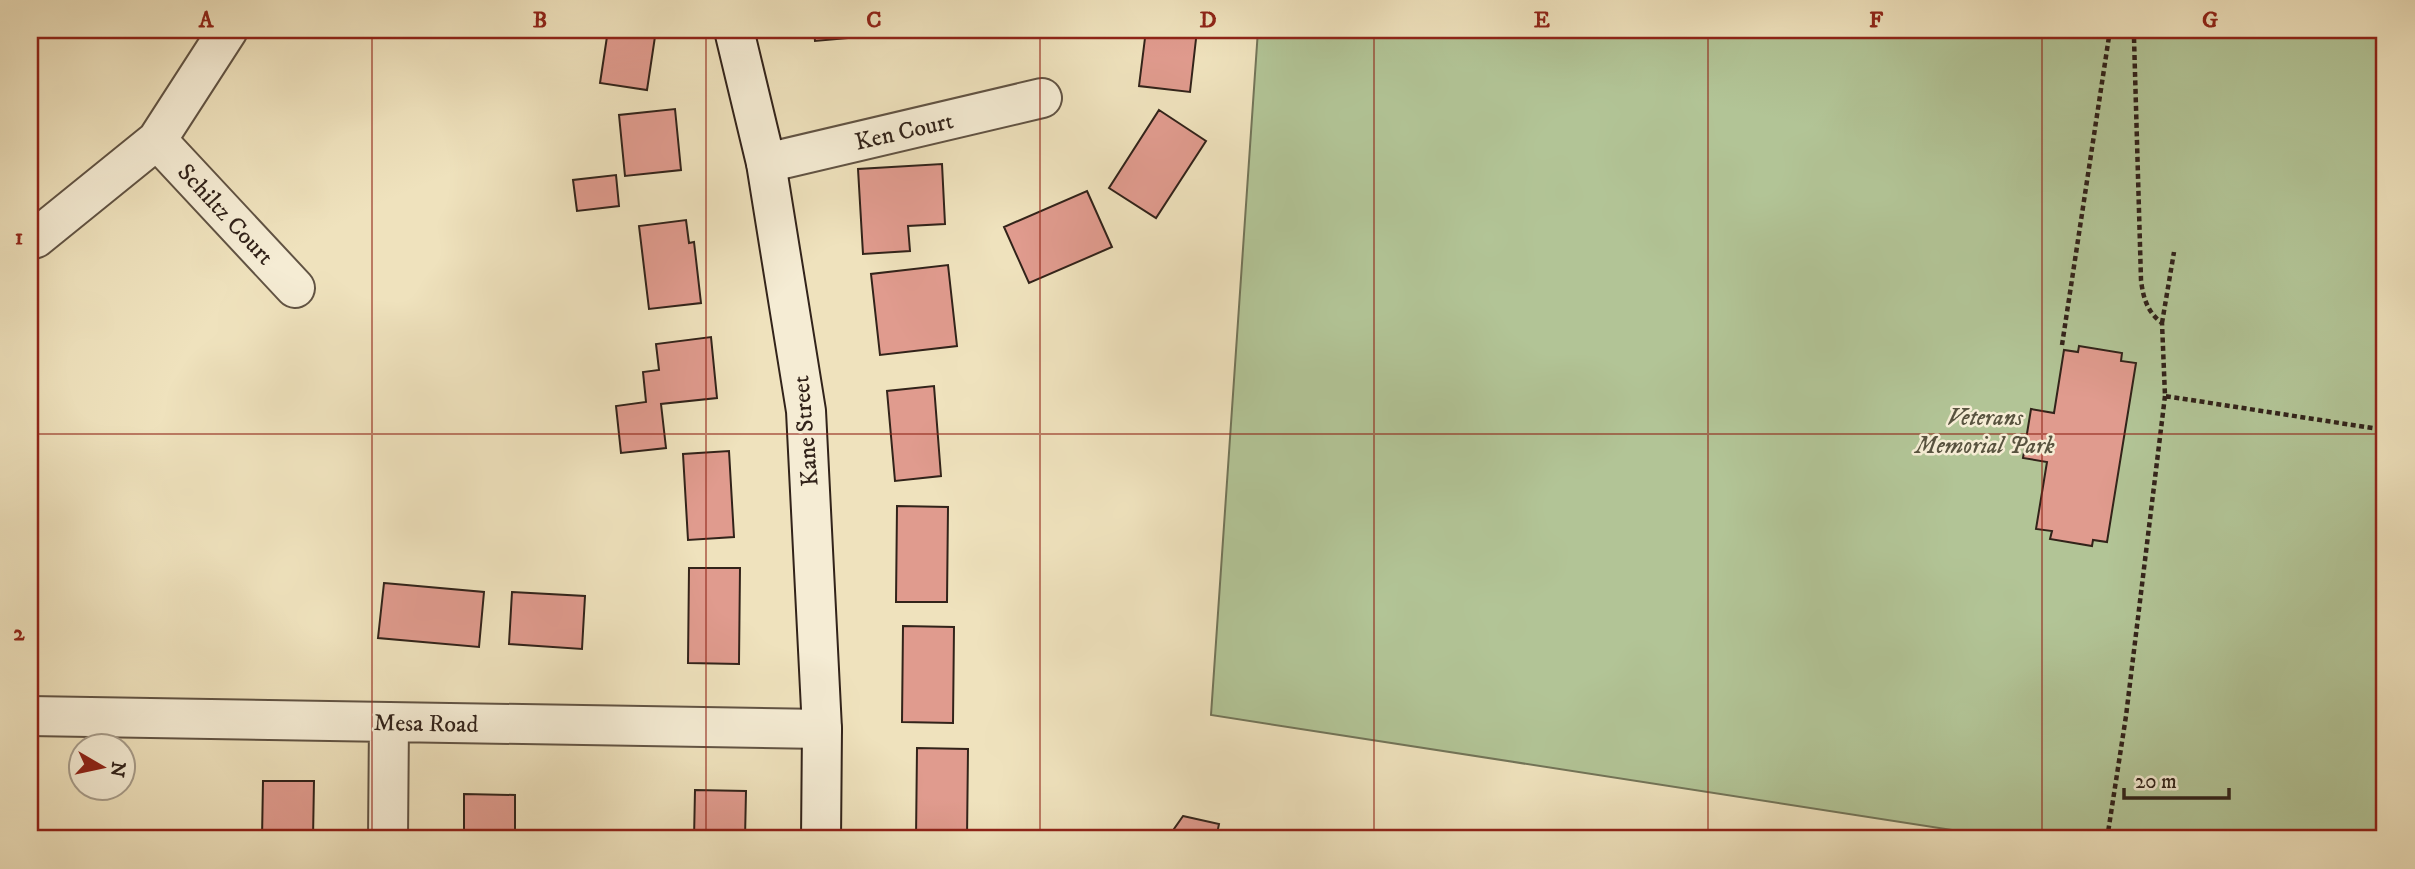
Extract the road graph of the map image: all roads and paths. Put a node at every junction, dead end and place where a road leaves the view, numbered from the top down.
1 (228, 30) edge
2 (734, 30) edge
3 (2110, 30) edge
4 (2131, 30) edge
5 (1042, 98) dead end
6 (157, 139) junction
7 (766, 163) junction
8 (30, 240) edge
9 (2175, 252) dead end
10 (295, 288) dead end
11 (2162, 323) junction
12 (2062, 345) dead end
13 (2165, 396) junction
14 (2385, 430) edge
15 (30, 716) edge
16 (389, 722) junction
17 (822, 729) junction
18 (388, 839) edge
19 (821, 839) edge
20 (2106, 839) edge

1 - 6 street
2 - 7 street, Kane Street
3 - 12 path
4 - 11 path
5 - 7 street, Ken Court
6 - 8 street
6 - 10 street, Schiltz Court
7 - 17 street, Kane Street
9 - 11 path
11 - 13 path
13 - 14 path
13 - 20 path
15 - 16 street, Mesa Road
16 - 17 street, Mesa Road
16 - 18 street
17 - 19 street, Kane Street

